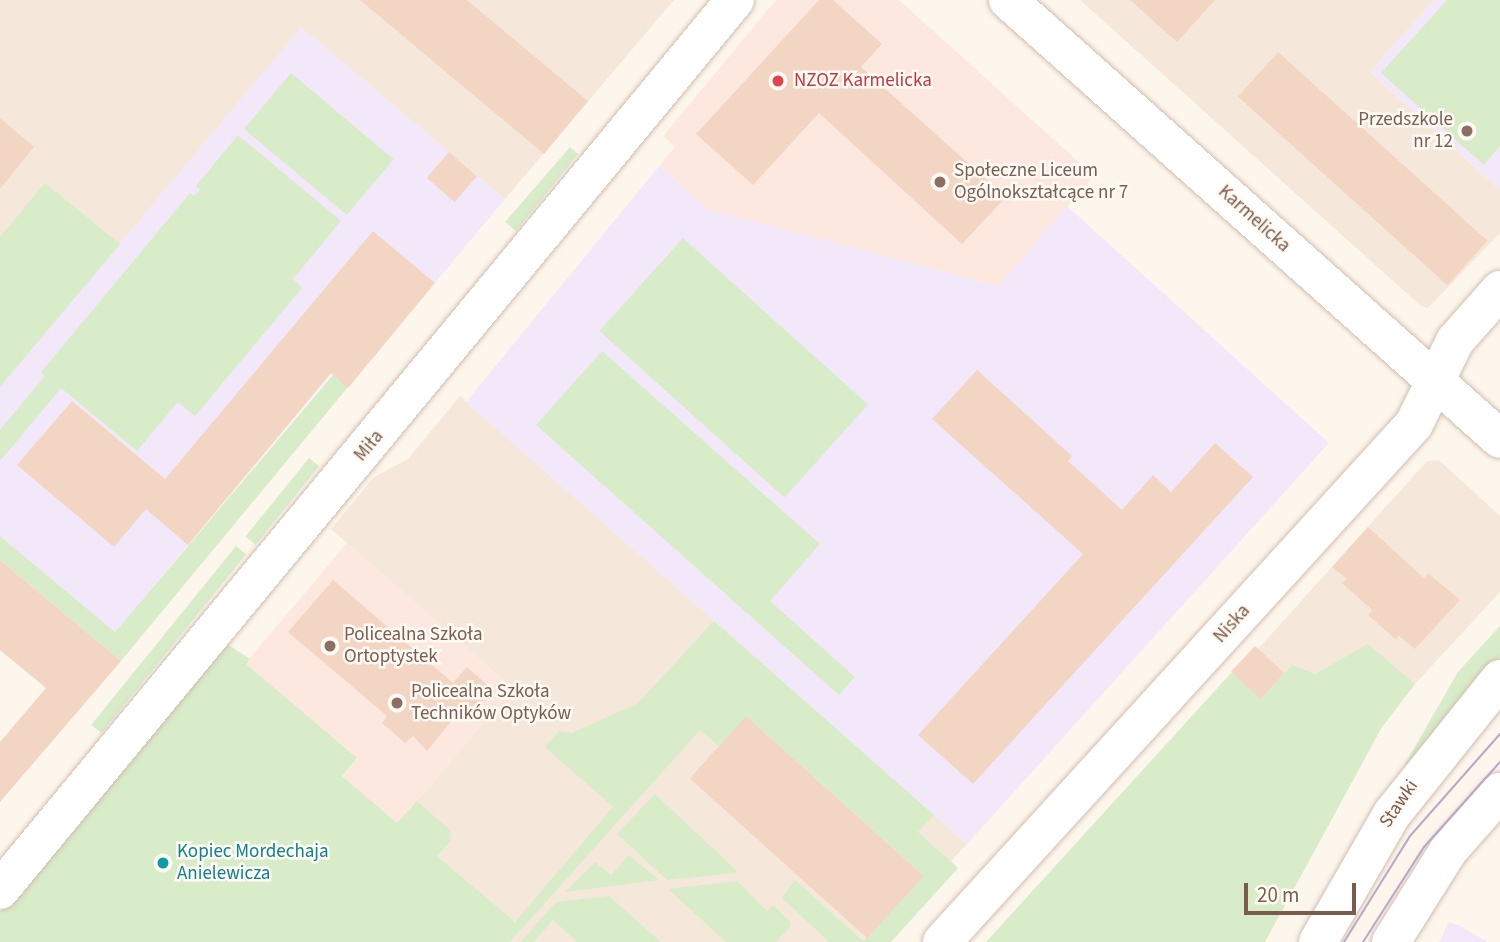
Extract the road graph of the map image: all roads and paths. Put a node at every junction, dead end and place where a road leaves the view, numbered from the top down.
1 (735, 0) edge
2 (1008, 0) edge
3 (1500, 290) edge
4 (1435, 381) junction
5 (1500, 439) edge
6 (1500, 679) edge
7 (1500, 792) edge
8 (0, 890) edge
9 (942, 942) edge
10 (1318, 942) edge
11 (1391, 942) edge

1 - 8 street, Miła
2 - 4 street, Karmelicka
3 - 4 street, Niska
4 - 5 street, Karmelicka
4 - 9 street, Niska
6 - 10 street, Stawki
7 - 11 street

